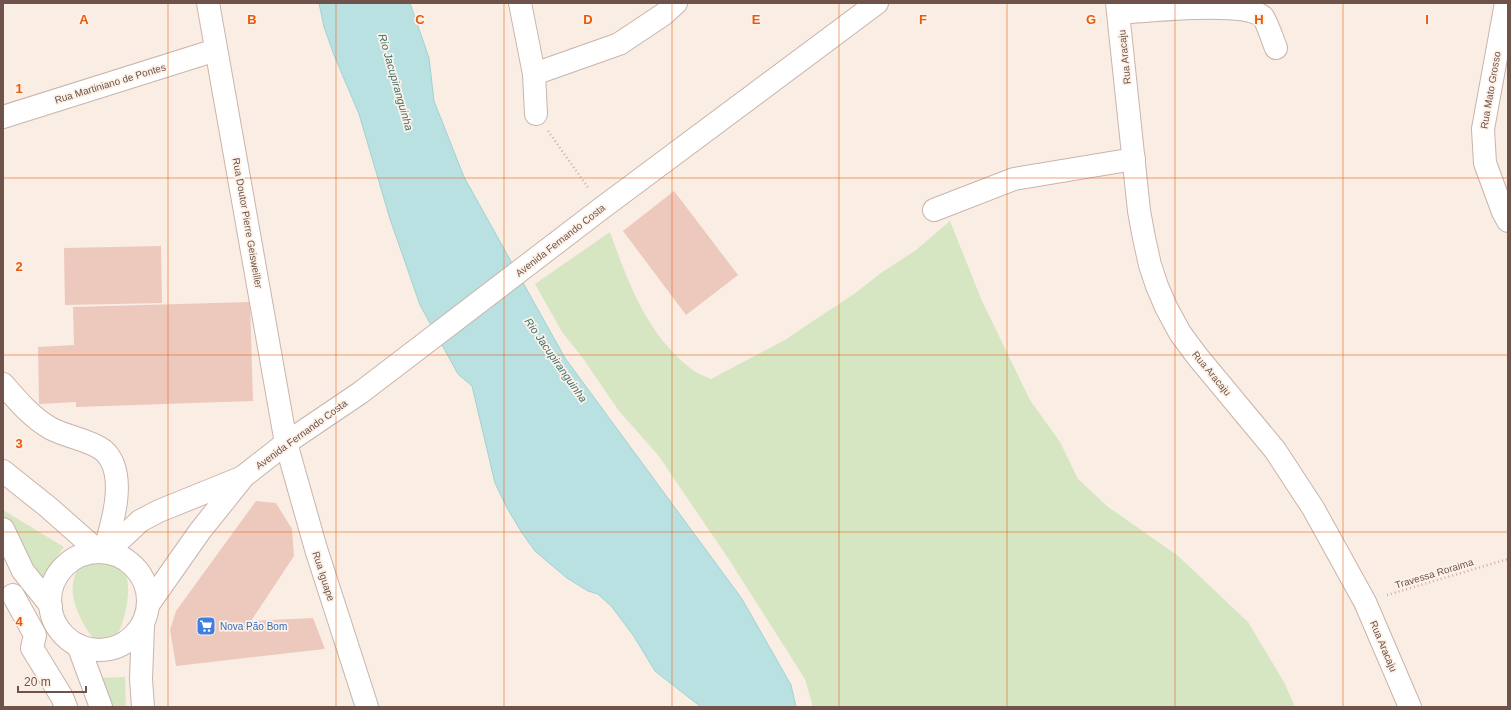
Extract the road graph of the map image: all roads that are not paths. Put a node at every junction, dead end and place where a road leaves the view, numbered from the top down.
1 (208, 3) edge
2 (520, 3) edge
3 (676, 3) edge
4 (877, 3) edge
5 (1506, 3) edge
6 (1118, 8) edge
7 (1276, 48) dead end
8 (216, 50) junction
9 (534, 74) junction
10 (536, 114) road end
11 (3, 117) edge
12 (1134, 159) junction
13 (934, 210) dead end
14 (1508, 221) edge
15 (3, 384) edge
16 (286, 443) junction
17 (3, 471) edge
18 (244, 476) junction
19 (3, 528) edge
20 (103, 552) junction
21 (13, 595) dead end
22 (51, 606) junction
23 (145, 615) junction
24 (78, 645) junction
25 (66, 707) edge
26 (101, 707) edge
27 (143, 707) edge
28 (367, 707) edge
29 (1410, 707) edge

1 - 8 street, Rua Doutor Pierre Geisweiller
2 - 9 street
3 - 9 street
4 - 16 street, Avenida Fernando Costa
5 - 14 street, Rua Mato Grosso
6 - 7 street
6 - 12 street, Rua Aracaju
8 - 11 street, Rua Martiniano de Pontes
8 - 16 street, Rua Doutor Pierre Geisweiller
9 - 10 street
12 - 13 street
12 - 29 street, Rua Aracaju
15 - 20 street
16 - 18 street, Avenida Fernando Costa
16 - 28 street, Rua Iguape
17 - 20 street
18 - 20 street, Avenida Fernando Costa
18 - 23 street, Avenida Fernando Costa
19 - 22 street
20 - 22 street
20 - 23 street
21 - 25 street
22 - 24 street
23 - 24 street
23 - 27 street
24 - 26 street

